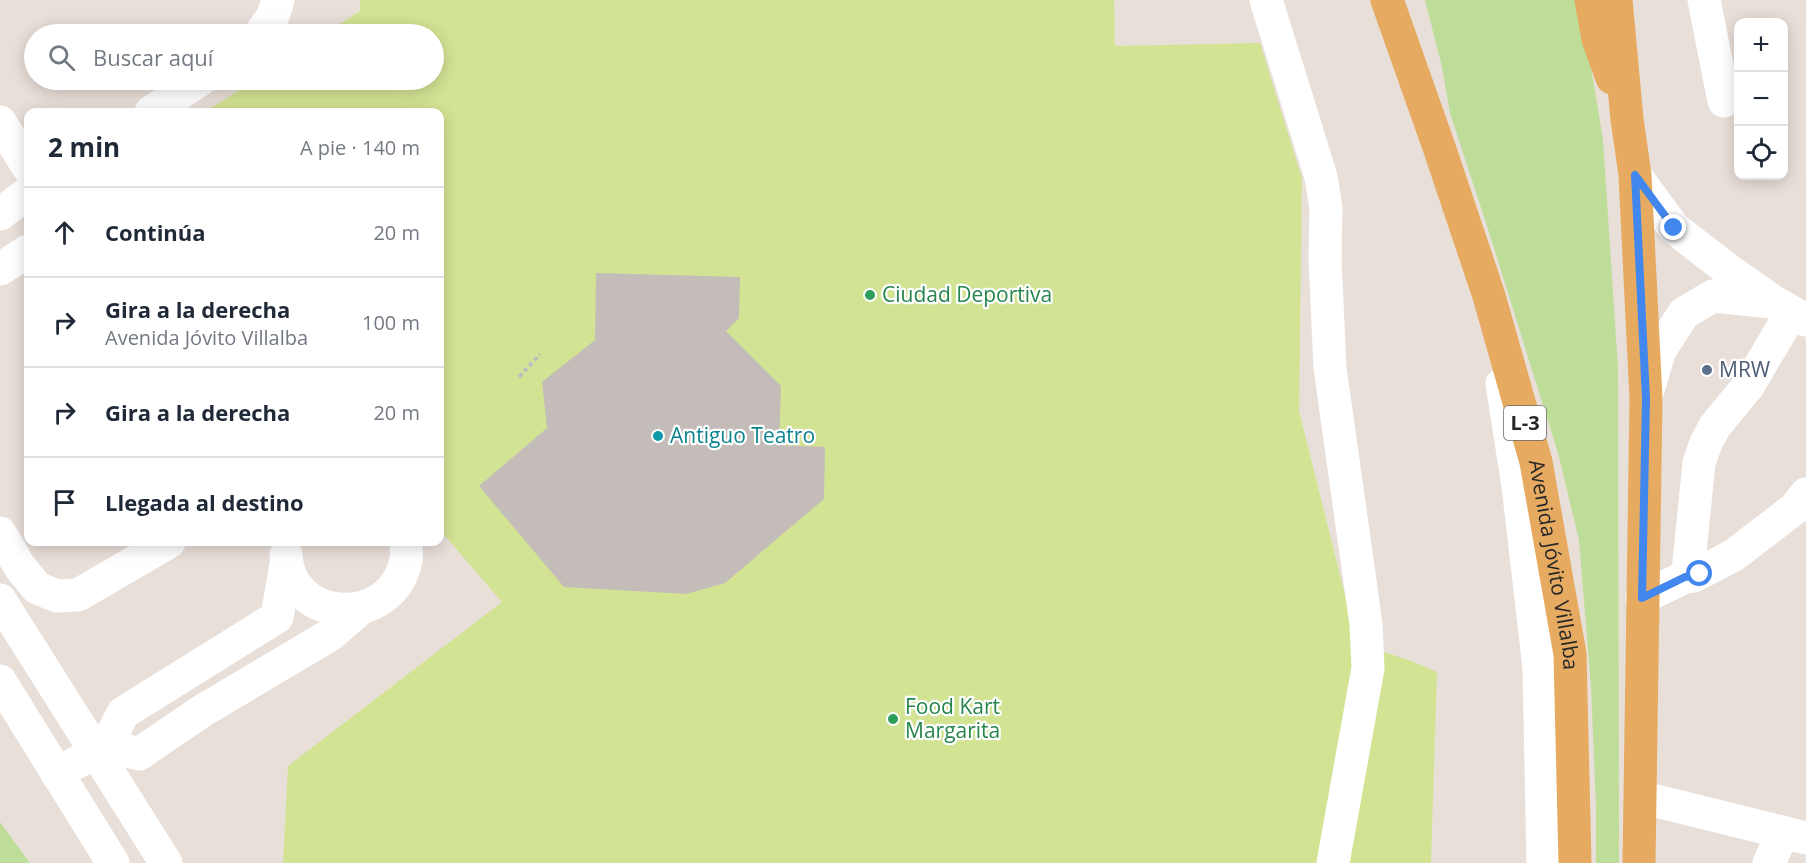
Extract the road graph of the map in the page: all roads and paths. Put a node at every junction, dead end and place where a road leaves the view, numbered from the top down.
1 (278, 0) edge
2 (1266, 0) edge
3 (1387, 0) edge
4 (1405, 0) edge
5 (1592, 0) edge
6 (1616, 0) edge
7 (1628, 0) edge
8 (1704, 0) edge
9 (267, 24) edge
10 (1623, 55) junction
11 (185, 90) edge
12 (1724, 101) dead end
13 (158, 108) edge
14 (1627, 119) junction
15 (1439, 147) junction
16 (1635, 175) junction
17 (24, 196) edge
18 (0, 214) edge
19 (24, 254) edge
20 (0, 269) edge
21 (1489, 296) junction
22 (1791, 311) edge
23 (540, 354) dead end
24 (519, 377) dead end
25 (1646, 399) junction
26 (1806, 494) edge
27 (0, 533) edge
28 (162, 546) edge
29 (406, 546) edge
30 (286, 553) edge
31 (1685, 577) junction
32 (1642, 598) junction
33 (0, 600) edge
34 (360, 609) junction
35 (0, 681) edge
36 (101, 749) junction
37 (57, 774) junction
38 (1640, 798) junction
39 (1794, 835) edge
40 (113, 863) edge
41 (166, 863) edge
42 (1333, 863) edge
43 (1543, 863) edge
44 (1575, 863) edge
45 (1639, 863) edge
46 (1769, 863) edge

1 - 9 street
2 - 42 street
3 - 15 main road, Avenida Jóvito Villalba / L-3
4 - 15 main road
5 - 14 main road
6 - 10 main road
7 - 10 street
8 - 12 street
10 - 14 main road
11 - 13 street
14 - 16 main road
15 - 21 main road, Avenida Jóvito Villalba / L-3
16 - 22 street
16 - 25 main road
17 - 18 street
19 - 20 street
21 - 43 street
21 - 44 main road, Avenida Jóvito Villalba / L-3
22 - 25 street
22 - 31 street
23 - 24 path
25 - 32 main road
26 - 31 street
27 - 28 street
29 - 34 street
30 - 34 street
30 - 36 street
31 - 32 street
32 - 38 main road
33 - 36 street
34 - 36 street
35 - 37 street
36 - 37 street
36 - 41 street
37 - 40 street
38 - 39 street
38 - 45 main road
39 - 46 street

